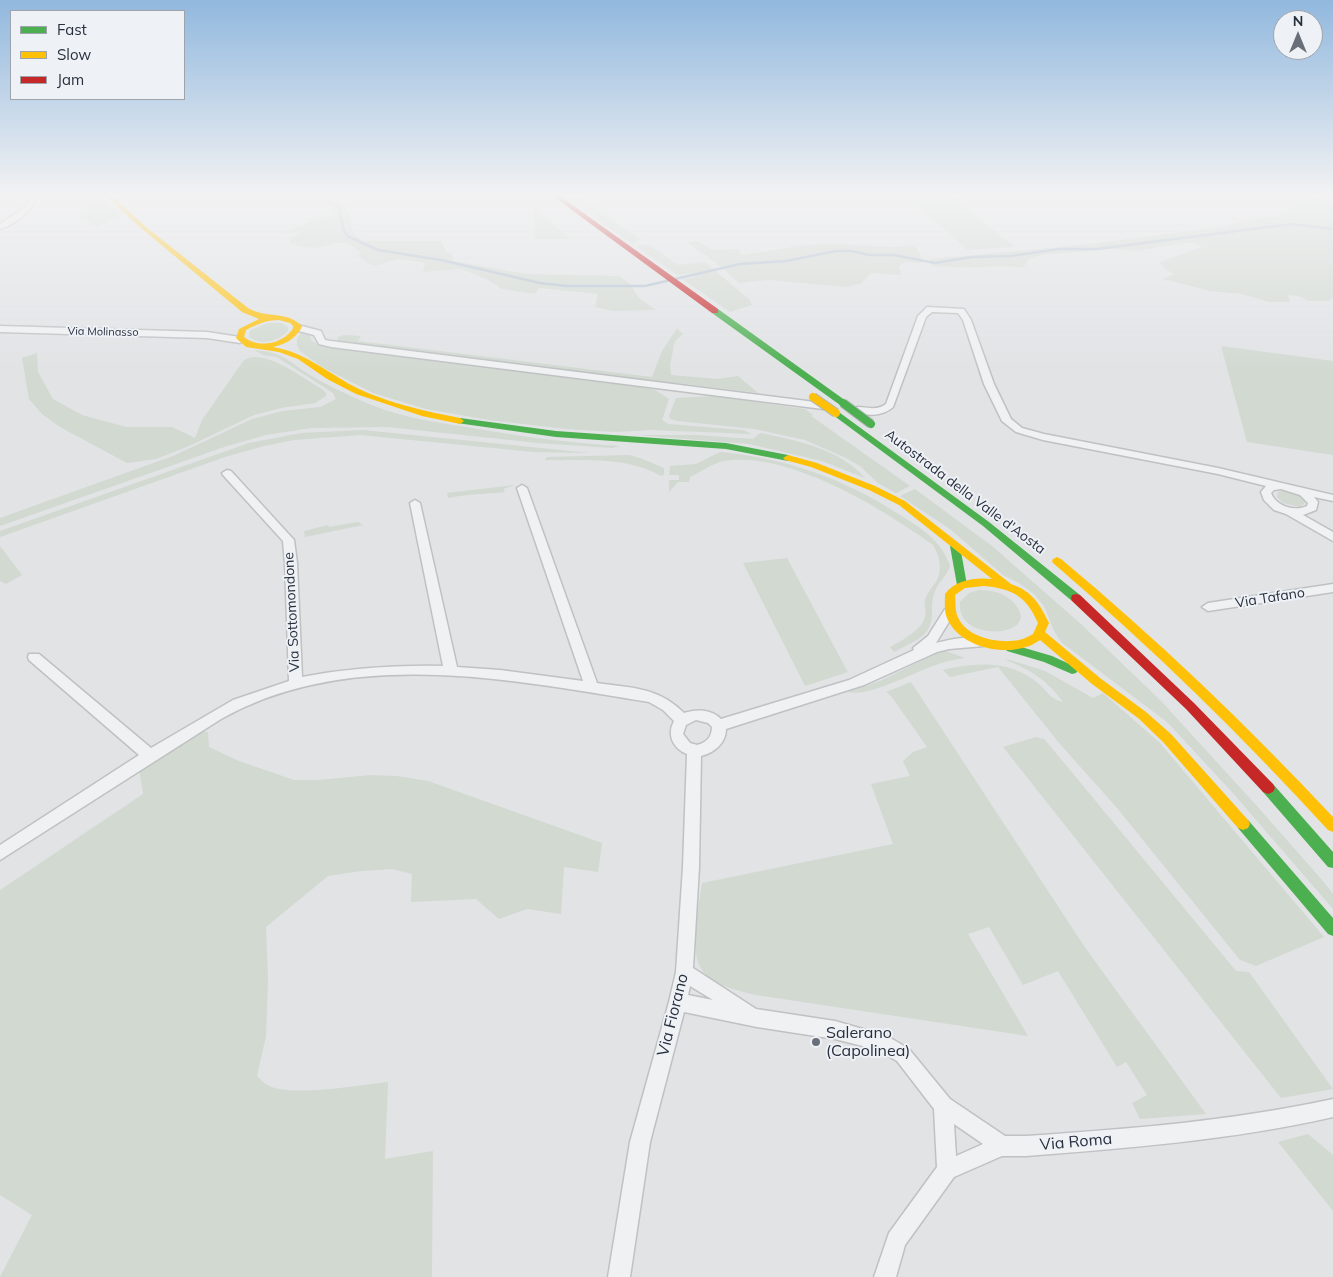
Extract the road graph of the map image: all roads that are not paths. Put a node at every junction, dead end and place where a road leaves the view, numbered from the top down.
1 (176, 254) edge
2 (628, 254) edge
3 (665, 281) junction
4 (245, 310) junction
5 (273, 318) junction
6 (0, 329) edge
7 (243, 332) junction
8 (295, 332) junction
9 (259, 346) junction
10 (301, 357) junction
11 (791, 380) dead end
12 (810, 394) dead end
13 (875, 427) dead end
14 (1218, 470) junction
15 (227, 474) dead end
16 (1282, 486) junction
17 (522, 488) dead end
18 (1298, 490) junction
19 (1266, 495) junction
20 (1333, 499) edge
21 (415, 503) dead end
22 (1312, 505) junction
23 (1287, 510) junction
24 (1333, 537) edge
25 (956, 546) junction
26 (1045, 551) dead end
27 (962, 585) junction
28 (1007, 586) junction
29 (1333, 588) edge
30 (1208, 607) dead end
31 (948, 612) junction
32 (1039, 634) junction
33 (983, 643) junction
34 (1008, 648) junction
35 (34, 657) dead end
36 (905, 658) junction
37 (451, 671) junction
38 (1096, 682) junction
39 (296, 684) junction
40 (592, 688) junction
41 (682, 720) junction
42 (718, 725) junction
43 (694, 750) junction
44 (150, 756) junction
45 (1333, 826) edge
46 (0, 852) edge
47 (1333, 862) edge
48 (1333, 930) edge
49 (684, 972) junction
50 (678, 1002) junction
51 (758, 1018) junction
52 (943, 1106) junction
53 (1333, 1108) edge
54 (1002, 1146) junction
55 (947, 1170) junction
56 (619, 1277) edge
57 (885, 1277) edge

1 - 4 main road
2 - 3 main road, Autostrada della Valle d'Aosta
3 - 11 main road, Autostrada della Valle d'Aosta
3 - 13 main road, Autostrada della Valle d'Aosta, bridge
4 - 5 main road
4 - 7 main road
5 - 7 main road
5 - 8 main road
6 - 7 street, Via Molinasso
7 - 9 main road
8 - 9 main road
8 - 10 main road
8 - 14 street
9 - 10 main road
10 - 25 main road
12 - 47 main road, Autostrada della Valle d'Aosta, bridge
14 - 16 street
14 - 19 street
15 - 39 street, Via Sottomondone
16 - 18 street
16 - 19 street
17 - 40 street
18 - 20 street
18 - 22 street
19 - 23 street
20 - 22 street
21 - 37 street
22 - 23 street
22 - 24 street
23 - 24 street
25 - 27 main road
25 - 28 main road
26 - 45 main road, Autostrada della Valle d'Aosta
27 - 28 main road
27 - 31 main road
28 - 32 main road
29 - 30 street, Via Tafano
31 - 33 main road
31 - 36 street
32 - 34 main road
32 - 38 main road
33 - 34 main road
33 - 36 street
34 - 38 main road
35 - 44 street
36 - 42 street
37 - 39 street, Via Sottomondone
37 - 40 street, Via Sottomondone
38 - 48 main road
39 - 44 street, Via Sottomondone
40 - 41 street, Via Sottomondone
41 - 42 street
41 - 43 street
42 - 43 street
43 - 49 street, Via Fiorano
44 - 46 street, Via Sottomondone
49 - 50 street, Via Fiorano
49 - 51 street
50 - 51 street
50 - 56 street, Via Fiorano
51 - 52 street
52 - 54 street
52 - 55 street
53 - 54 street, Via Roma
54 - 55 street, Via Roma
55 - 57 street

